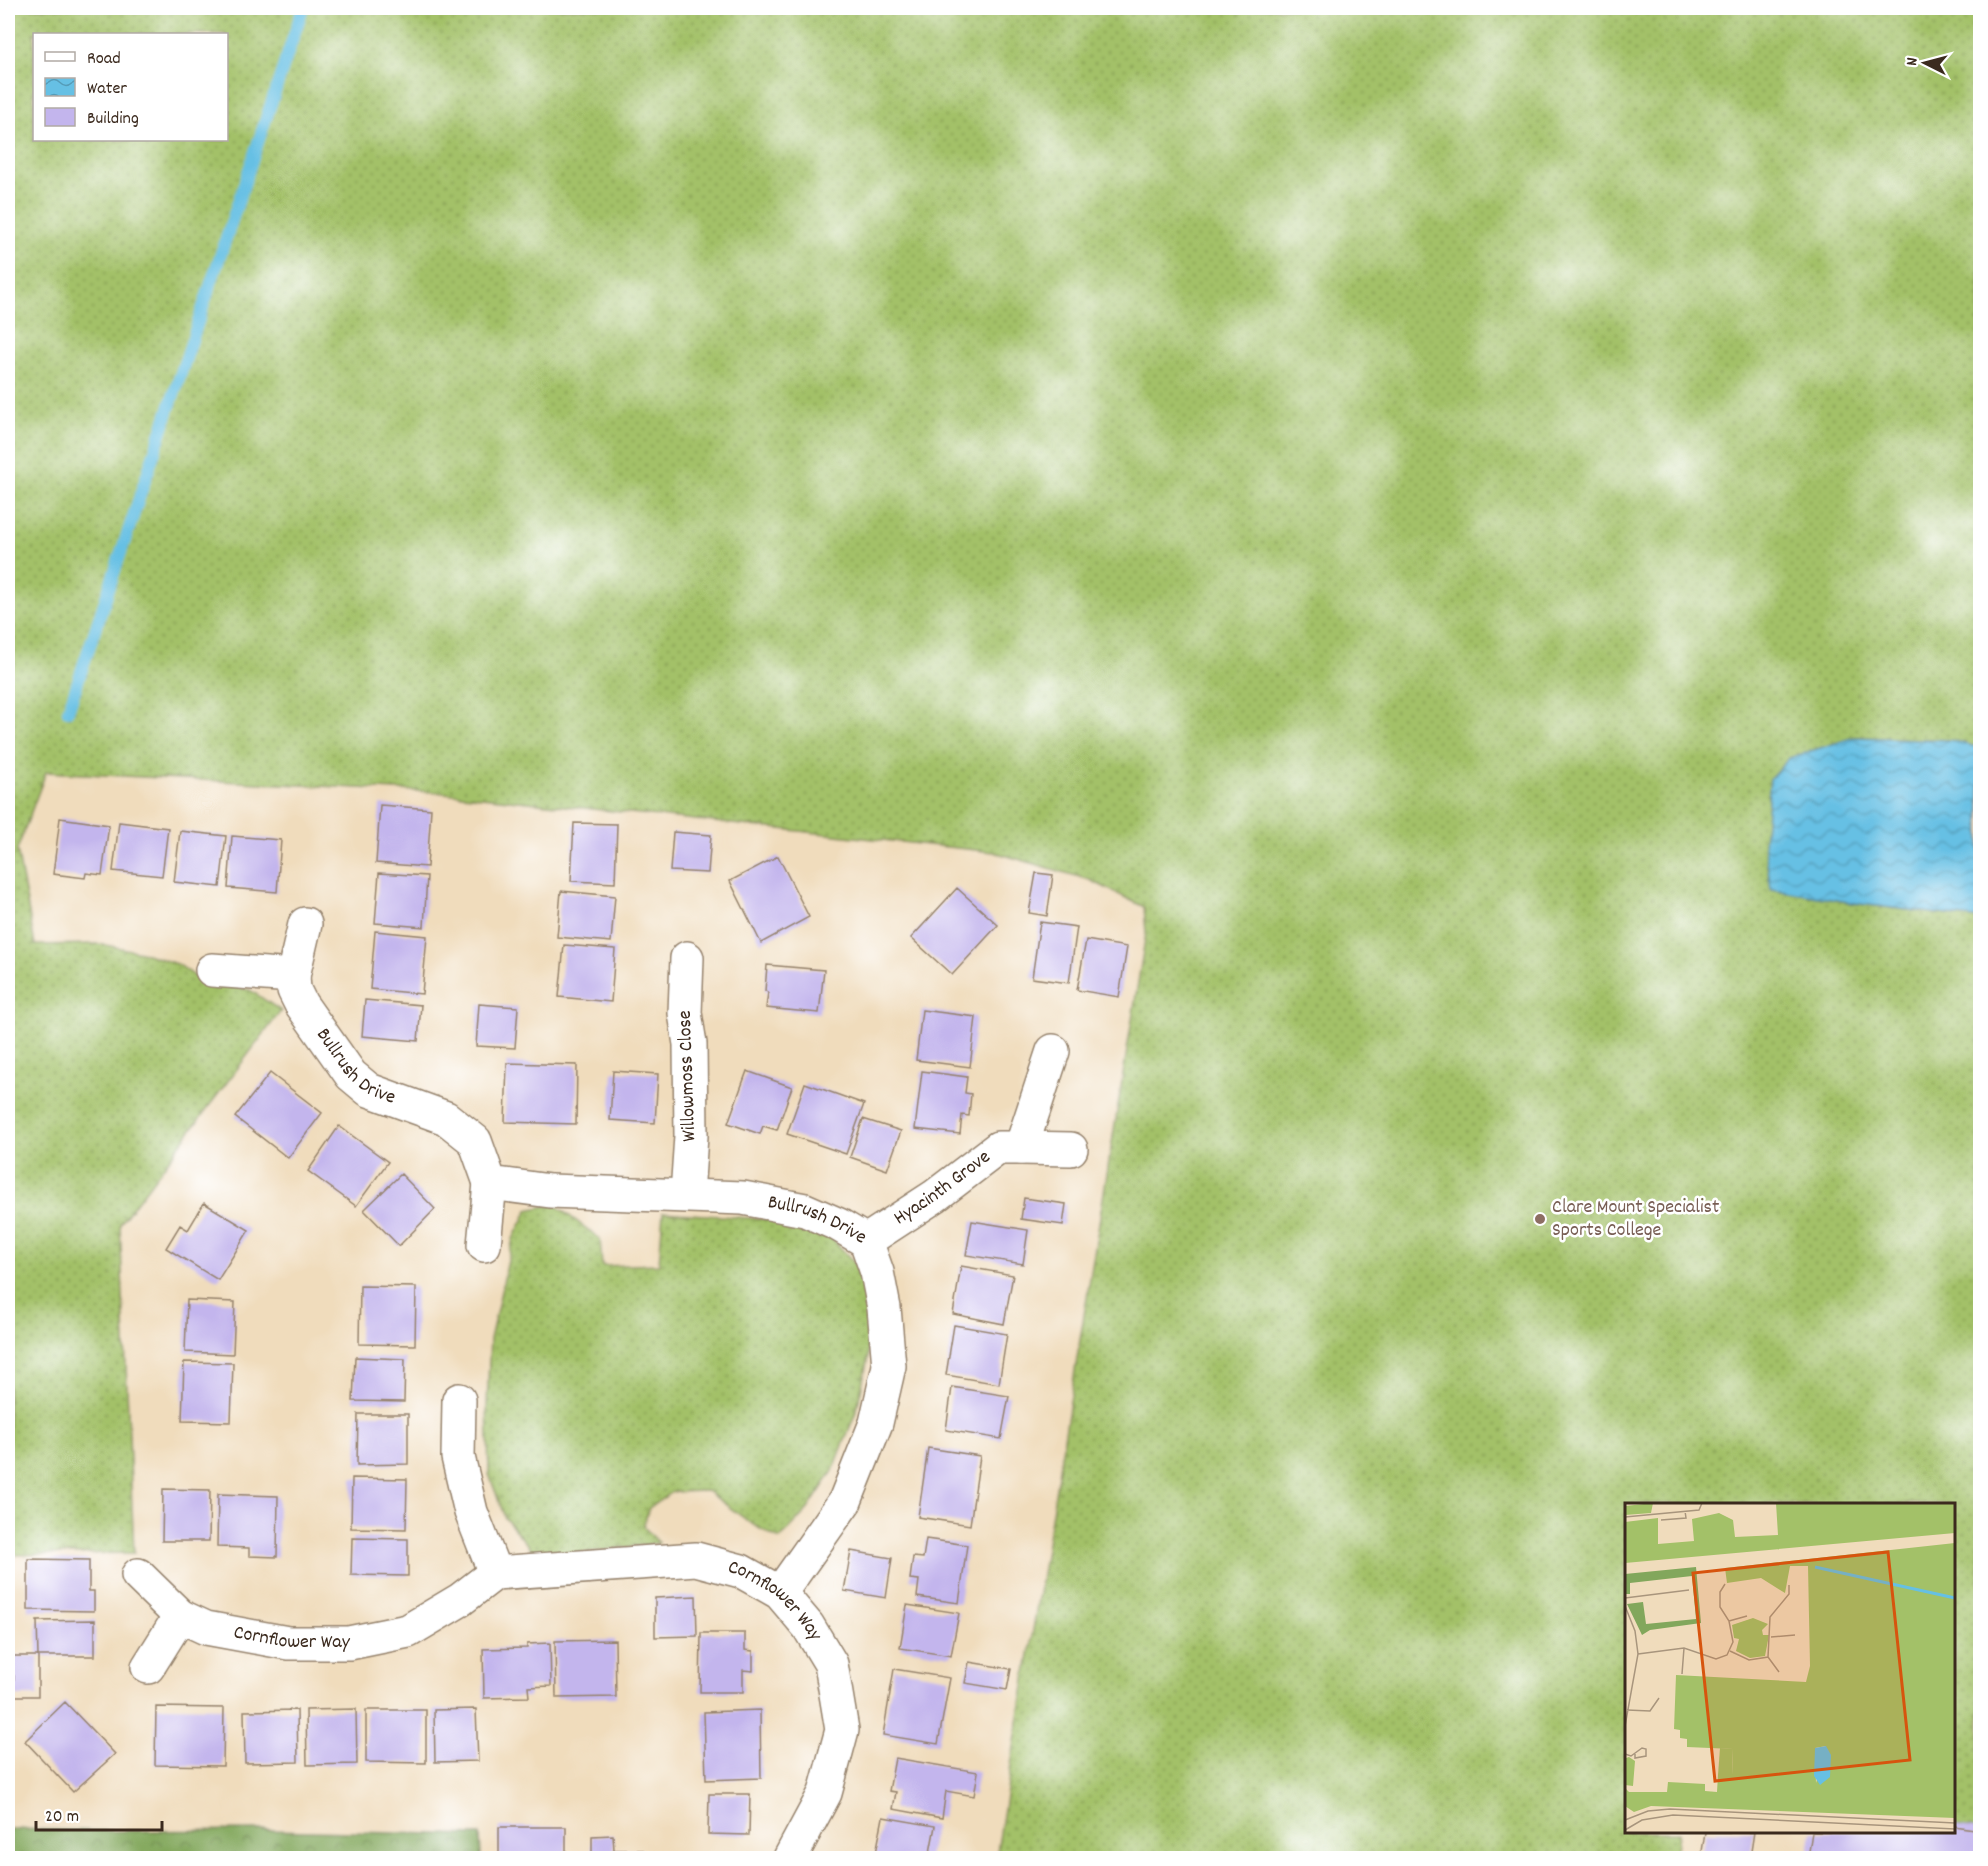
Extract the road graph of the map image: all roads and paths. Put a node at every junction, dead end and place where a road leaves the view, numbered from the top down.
1 (305, 924) dead end
2 (687, 958) dead end
3 (212, 970) dead end
4 (293, 976) junction
5 (1053, 1050) dead end
6 (1022, 1148) junction
7 (1071, 1149) dead end
8 (490, 1183) junction
9 (687, 1194) junction
10 (866, 1241) junction
11 (484, 1245) dead end
12 (459, 1400) dead end
13 (495, 1573) junction
14 (138, 1575) dead end
15 (780, 1593) junction
16 (180, 1616) junction
17 (148, 1667) dead end
18 (790, 1858) edge

1 - 4 street, Bullrush Drive
2 - 9 street, Willowmoss Close
3 - 4 street
4 - 8 street, Bullrush Drive
5 - 6 street
6 - 7 street, Hyacinth Grove
6 - 10 street, Hyacinth Grove
8 - 9 street, Bullrush Drive
8 - 11 street, Bullrush Drive
9 - 10 street, Bullrush Drive
10 - 15 street, Bullrush Drive
12 - 13 street
13 - 15 street, Cornflower Way
13 - 16 street, Cornflower Way
14 - 16 street, Cornflower Way
15 - 18 street, Cornflower Way
16 - 17 street

